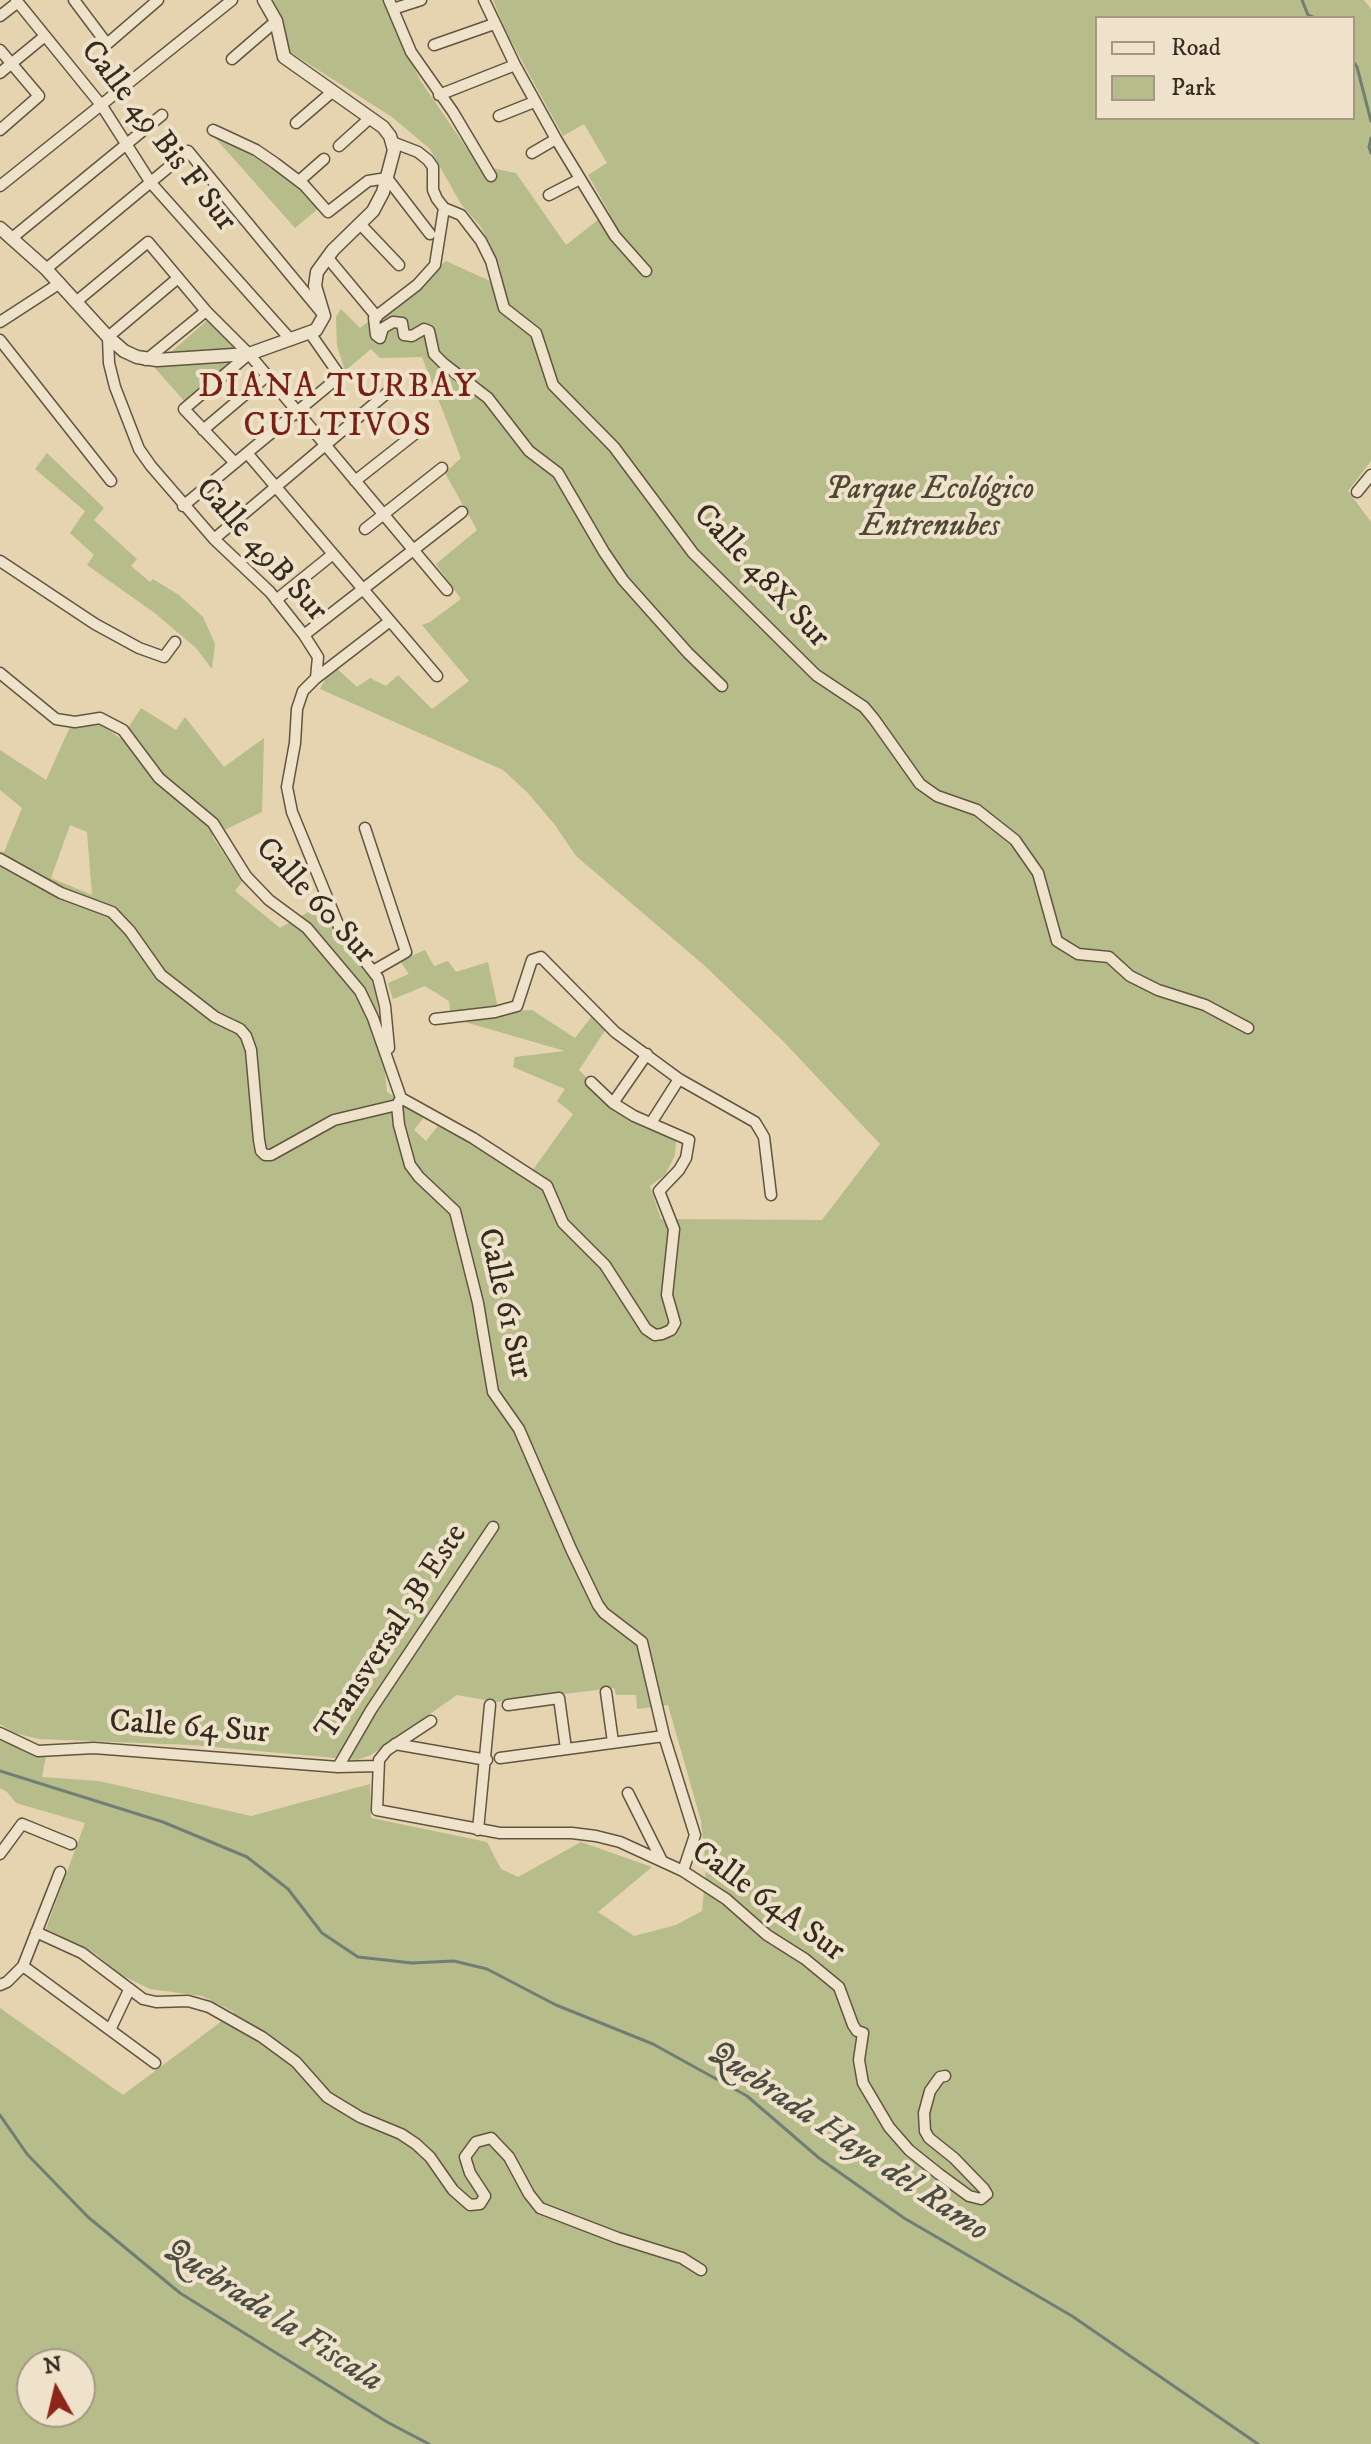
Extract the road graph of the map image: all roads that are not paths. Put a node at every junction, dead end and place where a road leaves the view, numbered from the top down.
1 (158, 0) edge
2 (232, 0) edge
3 (264, 0) edge
4 (421, 0) edge
5 (484, 0) edge
6 (17, 1) edge
7 (80, 2) edge
8 (391, 4) edge
9 (0, 16) edge
10 (276, 21) junction
11 (494, 24) junction
12 (45, 36) junction
13 (434, 45) dead end
14 (0, 50) edge
15 (232, 59) dead end
16 (11, 63) junction
17 (515, 65) junction
18 (0, 73) edge
19 (332, 92) junction
20 (439, 95) junction
21 (534, 102) junction
22 (102, 106) junction
23 (162, 115) dead end
24 (499, 116) dead end
25 (370, 118) junction
26 (296, 123) dead end
27 (0, 130) edge
28 (213, 130) dead end
29 (556, 139) junction
30 (392, 142) junction
31 (125, 143) junction
32 (339, 146) dead end
33 (532, 153) dead end
34 (324, 159) dead end
35 (491, 176) dead end
36 (387, 178) junction
37 (580, 179) junction
38 (299, 181) junction
39 (151, 183) junction
40 (0, 186) edge
41 (549, 195) dead end
42 (444, 208) junction
43 (361, 225) junction
44 (0, 228) edge
45 (430, 234) dead end
46 (12, 238) junction
47 (327, 257) junction
48 (399, 265) dead end
49 (46, 269) junction
50 (646, 271) dead end
51 (178, 278) junction
52 (60, 283) junction
53 (77, 301) junction
54 (206, 311) junction
55 (324, 316) junction
56 (376, 317) junction
57 (0, 322) edge
58 (310, 333) junction
59 (108, 337) junction
60 (0, 340) edge
61 (291, 340) junction
62 (249, 354) junction
63 (146, 360) junction
64 (267, 376) junction
65 (387, 393) dead end
66 (297, 411) junction
67 (203, 430) junction
68 (416, 433) dead end
69 (325, 445) junction
70 (247, 453) junction
71 (235, 463) junction
72 (442, 468) dead end
73 (1371, 475) edge
74 (111, 481) dead end
75 (355, 481) junction
76 (276, 487) junction
77 (1357, 492) dead end
78 (183, 506) junction
79 (462, 512) dead end
80 (384, 515) junction
81 (365, 529) dead end
82 (214, 539) junction
83 (413, 550) junction
84 (333, 554) junction
85 (0, 561) edge
86 (363, 589) junction
87 (447, 590) dead end
88 (276, 600) junction
89 (390, 621) junction
90 (304, 635) junction
91 (175, 642) dead end
92 (0, 673) edge
93 (437, 676) dead end
94 (316, 678) junction
95 (722, 686) dead end
96 (365, 828) dead end
97 (0, 859) edge
98 (373, 971) junction
99 (435, 1019) dead end
100 (1248, 1028) dead end
101 (647, 1054) junction
102 (390, 1066) junction
103 (679, 1079) junction
104 (591, 1082) dead end
105 (399, 1102) junction
106 (613, 1103) junction
107 (651, 1123) junction
108 (771, 1195) dead end
109 (493, 1527) dead end
110 (606, 1692) dead end
111 (490, 1705) dead end
112 (508, 1705) dead end
113 (431, 1721) dead end
114 (0, 1733) edge
115 (664, 1736) junction
116 (613, 1742) junction
117 (391, 1747) junction
118 (566, 1749) junction
119 (500, 1758) dead end
120 (487, 1760) junction
121 (377, 1766) junction
122 (338, 1767) junction
123 (628, 1793) dead end
124 (478, 1830) junction
125 (71, 1844) dead end
126 (0, 1854) edge
127 (662, 1860) junction
128 (683, 1871) junction
129 (60, 1872) dead end
130 (36, 1932) junction
131 (23, 1966) junction
132 (0, 1985) edge
133 (129, 1990) junction
134 (110, 2030) junction
135 (155, 2063) dead end
136 (945, 2076) dead end
137 (701, 2270) dead end

1 - 7 street
2 - 22 street
3 - 10 street
4 - 8 street
5 - 11 street
6 - 9 street
6 - 12 street, Calle 49 Bis F Sur
8 - 20 street
10 - 15 street
10 - 19 street
11 - 13 street
11 - 17 street
12 - 16 street
12 - 22 street, Calle 49 Bis F Sur
14 - 16 street
16 - 18 street
16 - 27 street
17 - 20 street
17 - 21 street
19 - 25 street
19 - 26 street
20 - 35 street
21 - 24 street
21 - 29 street
22 - 31 street, Calle 49 Bis F Sur
22 - 40 street
23 - 31 street
25 - 30 street
25 - 32 street
28 - 38 street
29 - 33 street
29 - 37 street
30 - 36 street
30 - 42 street
31 - 39 street, Calle 49 Bis F Sur
31 - 46 street
34 - 38 street
36 - 38 street
36 - 43 street
36 - 45 street
37 - 41 street
37 - 50 street
39 - 49 street
39 - 55 street
39 - 61 street, Calle 49 Bis F Sur
42 - 56 street
42 - 100 street, Calle 48X Sur
43 - 47 street
43 - 48 street
44 - 46 street
46 - 49 street
47 - 55 street
47 - 56 street
49 - 52 street
51 - 53 street
51 - 54 street
51 - 59 street
52 - 53 street
52 - 57 street
53 - 59 street
54 - 62 street
54 - 63 street
55 - 58 street
56 - 95 street
58 - 61 street
58 - 66 street
59 - 63 street
59 - 78 street, Calle 49B Sur
60 - 74 street
61 - 62 street
62 - 63 street
62 - 64 street
62 - 67 street, Calle 49B Sur
64 - 66 street
64 - 67 street
65 - 69 street
66 - 69 street
66 - 70 street
67 - 71 street, Calle 49B Sur
68 - 75 street
69 - 75 street
69 - 76 street
70 - 71 street
70 - 76 street
71 - 78 street
72 - 80 street
73 - 77 street
75 - 80 street
76 - 82 street
76 - 84 street
78 - 82 street, Calle 49B Sur
79 - 83 street
80 - 81 street
80 - 83 street
82 - 88 street, Calle 49B Sur
83 - 86 street
83 - 87 street
84 - 86 street
84 - 88 street
85 - 91 street
86 - 89 street
86 - 90 street
88 - 90 street, Calle 49B Sur
89 - 93 street
89 - 94 street
90 - 94 street, Calle 49B Sur
92 - 102 street, Calle 60 Sur
94 - 98 street
96 - 98 street
97 - 105 street
98 - 102 street
99 - 101 street
101 - 103 street
101 - 106 street
102 - 105 street, Calle 60 Sur
103 - 107 street
103 - 108 street
104 - 106 street
105 - 107 street
105 - 115 street, Calle 61 Sur
106 - 107 street
109 - 122 street, Transversal 3B Este
110 - 116 street
111 - 120 street
112 - 118 street
113 - 117 street
114 - 122 street, Calle 64 Sur
115 - 116 street
115 - 128 street
116 - 118 street
117 - 120 street
117 - 121 street
118 - 119 street
120 - 124 street
121 - 122 street, Calle 64 Sur
121 - 124 street, Calle 64A Sur
123 - 127 street
124 - 127 street, Calle 64A Sur
125 - 126 street
127 - 128 street, Calle 64A Sur
128 - 136 street, Calle 64A Sur
129 - 130 street
130 - 131 street
130 - 133 street
131 - 132 street
131 - 134 street
133 - 134 street
133 - 137 street
134 - 135 street

